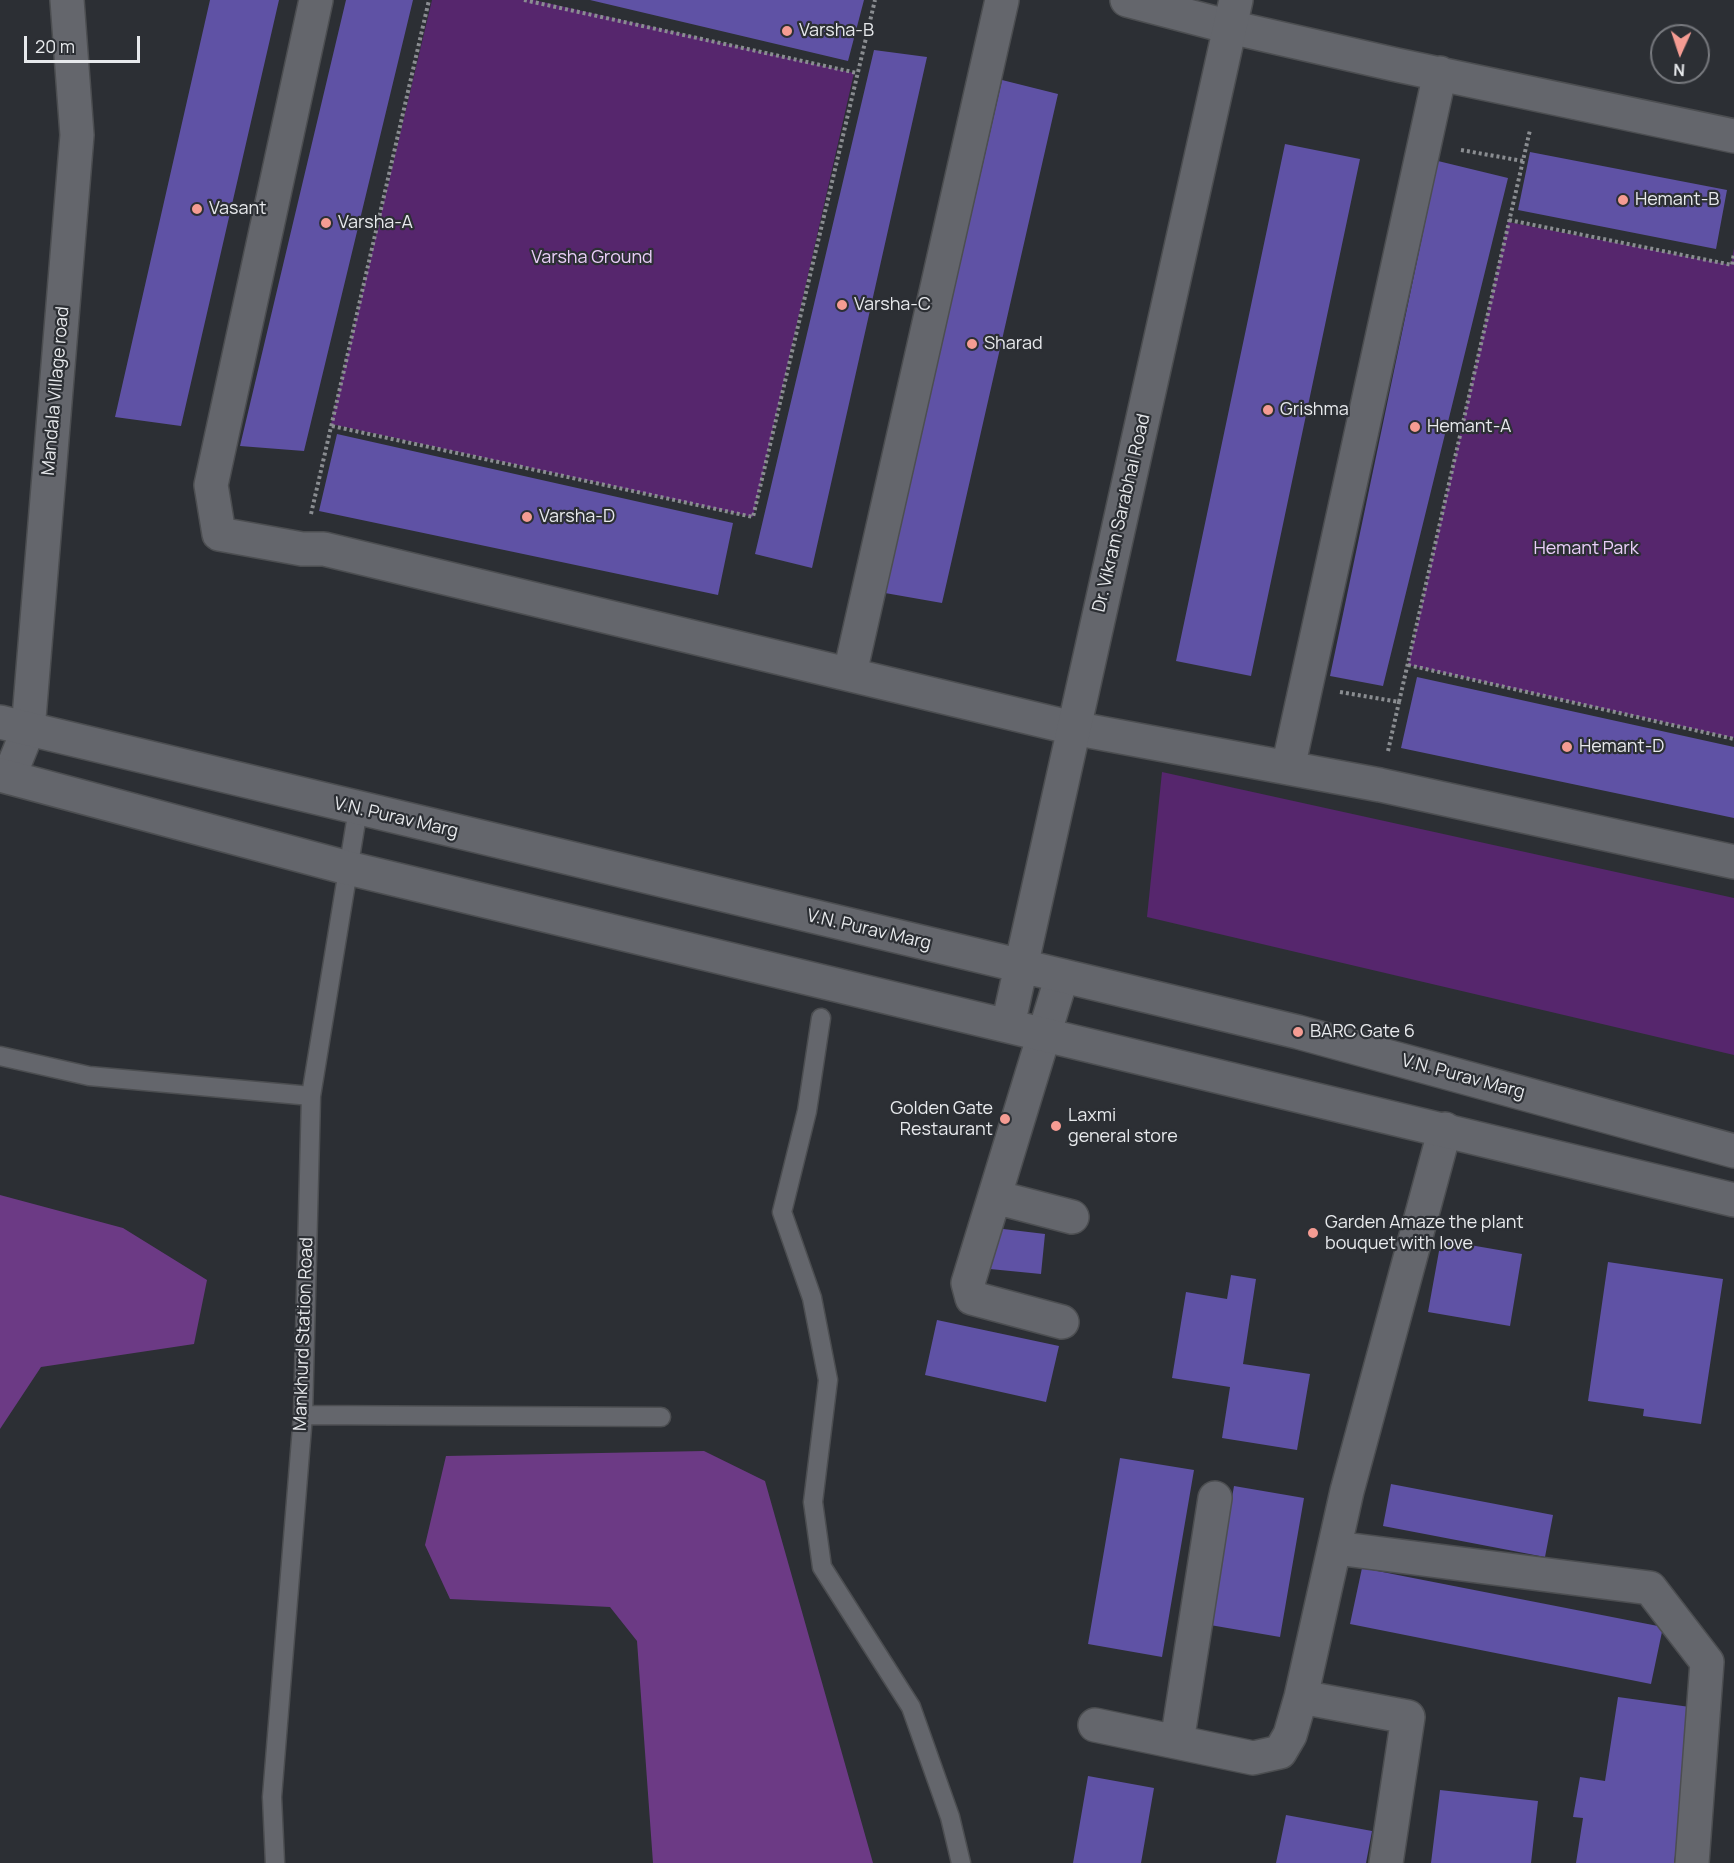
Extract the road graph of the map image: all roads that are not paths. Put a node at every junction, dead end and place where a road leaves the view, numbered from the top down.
1 (68, 0) edge
2 (316, 0) edge
3 (1002, 0) edge
4 (1127, 0) edge
5 (1233, 14) edge
6 (1440, 73) junction
7 (1734, 136) edge
8 (850, 673) junction
9 (14, 726) edge
10 (1074, 728) junction
11 (1288, 768) junction
12 (4, 776) edge
13 (358, 808) junction
14 (1734, 862) edge
15 (348, 868) junction
16 (1021, 966) junction
17 (1062, 976) junction
18 (821, 1018) dead end
19 (1008, 1025) junction
20 (1044, 1034) junction
21 (0, 1056) edge
22 (311, 1096) junction
23 (1444, 1129) junction
24 (1734, 1151) edge
25 (995, 1197) junction
26 (1734, 1200) edge
27 (1072, 1217) dead end
28 (1062, 1322) dead end
29 (303, 1415) junction
30 (660, 1417) dead end
31 (1215, 1498) dead end
32 (1336, 1548) junction
33 (1301, 1697) junction
34 (1095, 1725) dead end
35 (1177, 1742) junction
36 (275, 1863) edge
37 (961, 1863) edge
38 (1386, 1863) edge
39 (1692, 1863) edge

1 - 9 street, Mandala Village road
2 - 8 street
3 - 8 street
4 - 5 street
5 - 6 street
5 - 10 street, Dr. Vikram Sarabhai Road
6 - 7 street
6 - 11 street
8 - 10 street
9 - 12 street, Mandala Village road
9 - 13 street, V.N. Purav Marg
10 - 11 street
10 - 16 street, Dr. Vikram Sarabhai Road
11 - 14 street
12 - 15 street
13 - 15 lane, Mankhurd Station Road
13 - 16 street, V.N. Purav Marg
15 - 19 street
15 - 22 lane, Mankhurd Station Road
16 - 17 street, V.N. Purav Marg
16 - 19 street, Dr. Vikram Sarabhai Road
17 - 20 street
17 - 24 street, V.N. Purav Marg
18 - 37 lane
19 - 20 street
20 - 23 street
20 - 25 street
21 - 22 lane
22 - 29 lane, Mankhurd Station Road
23 - 26 street
23 - 32 street
25 - 27 street
25 - 28 street
29 - 30 lane
29 - 36 lane, Mankhurd Station Road
31 - 35 street
32 - 33 street
32 - 39 street
33 - 35 street
33 - 38 street
34 - 35 street

